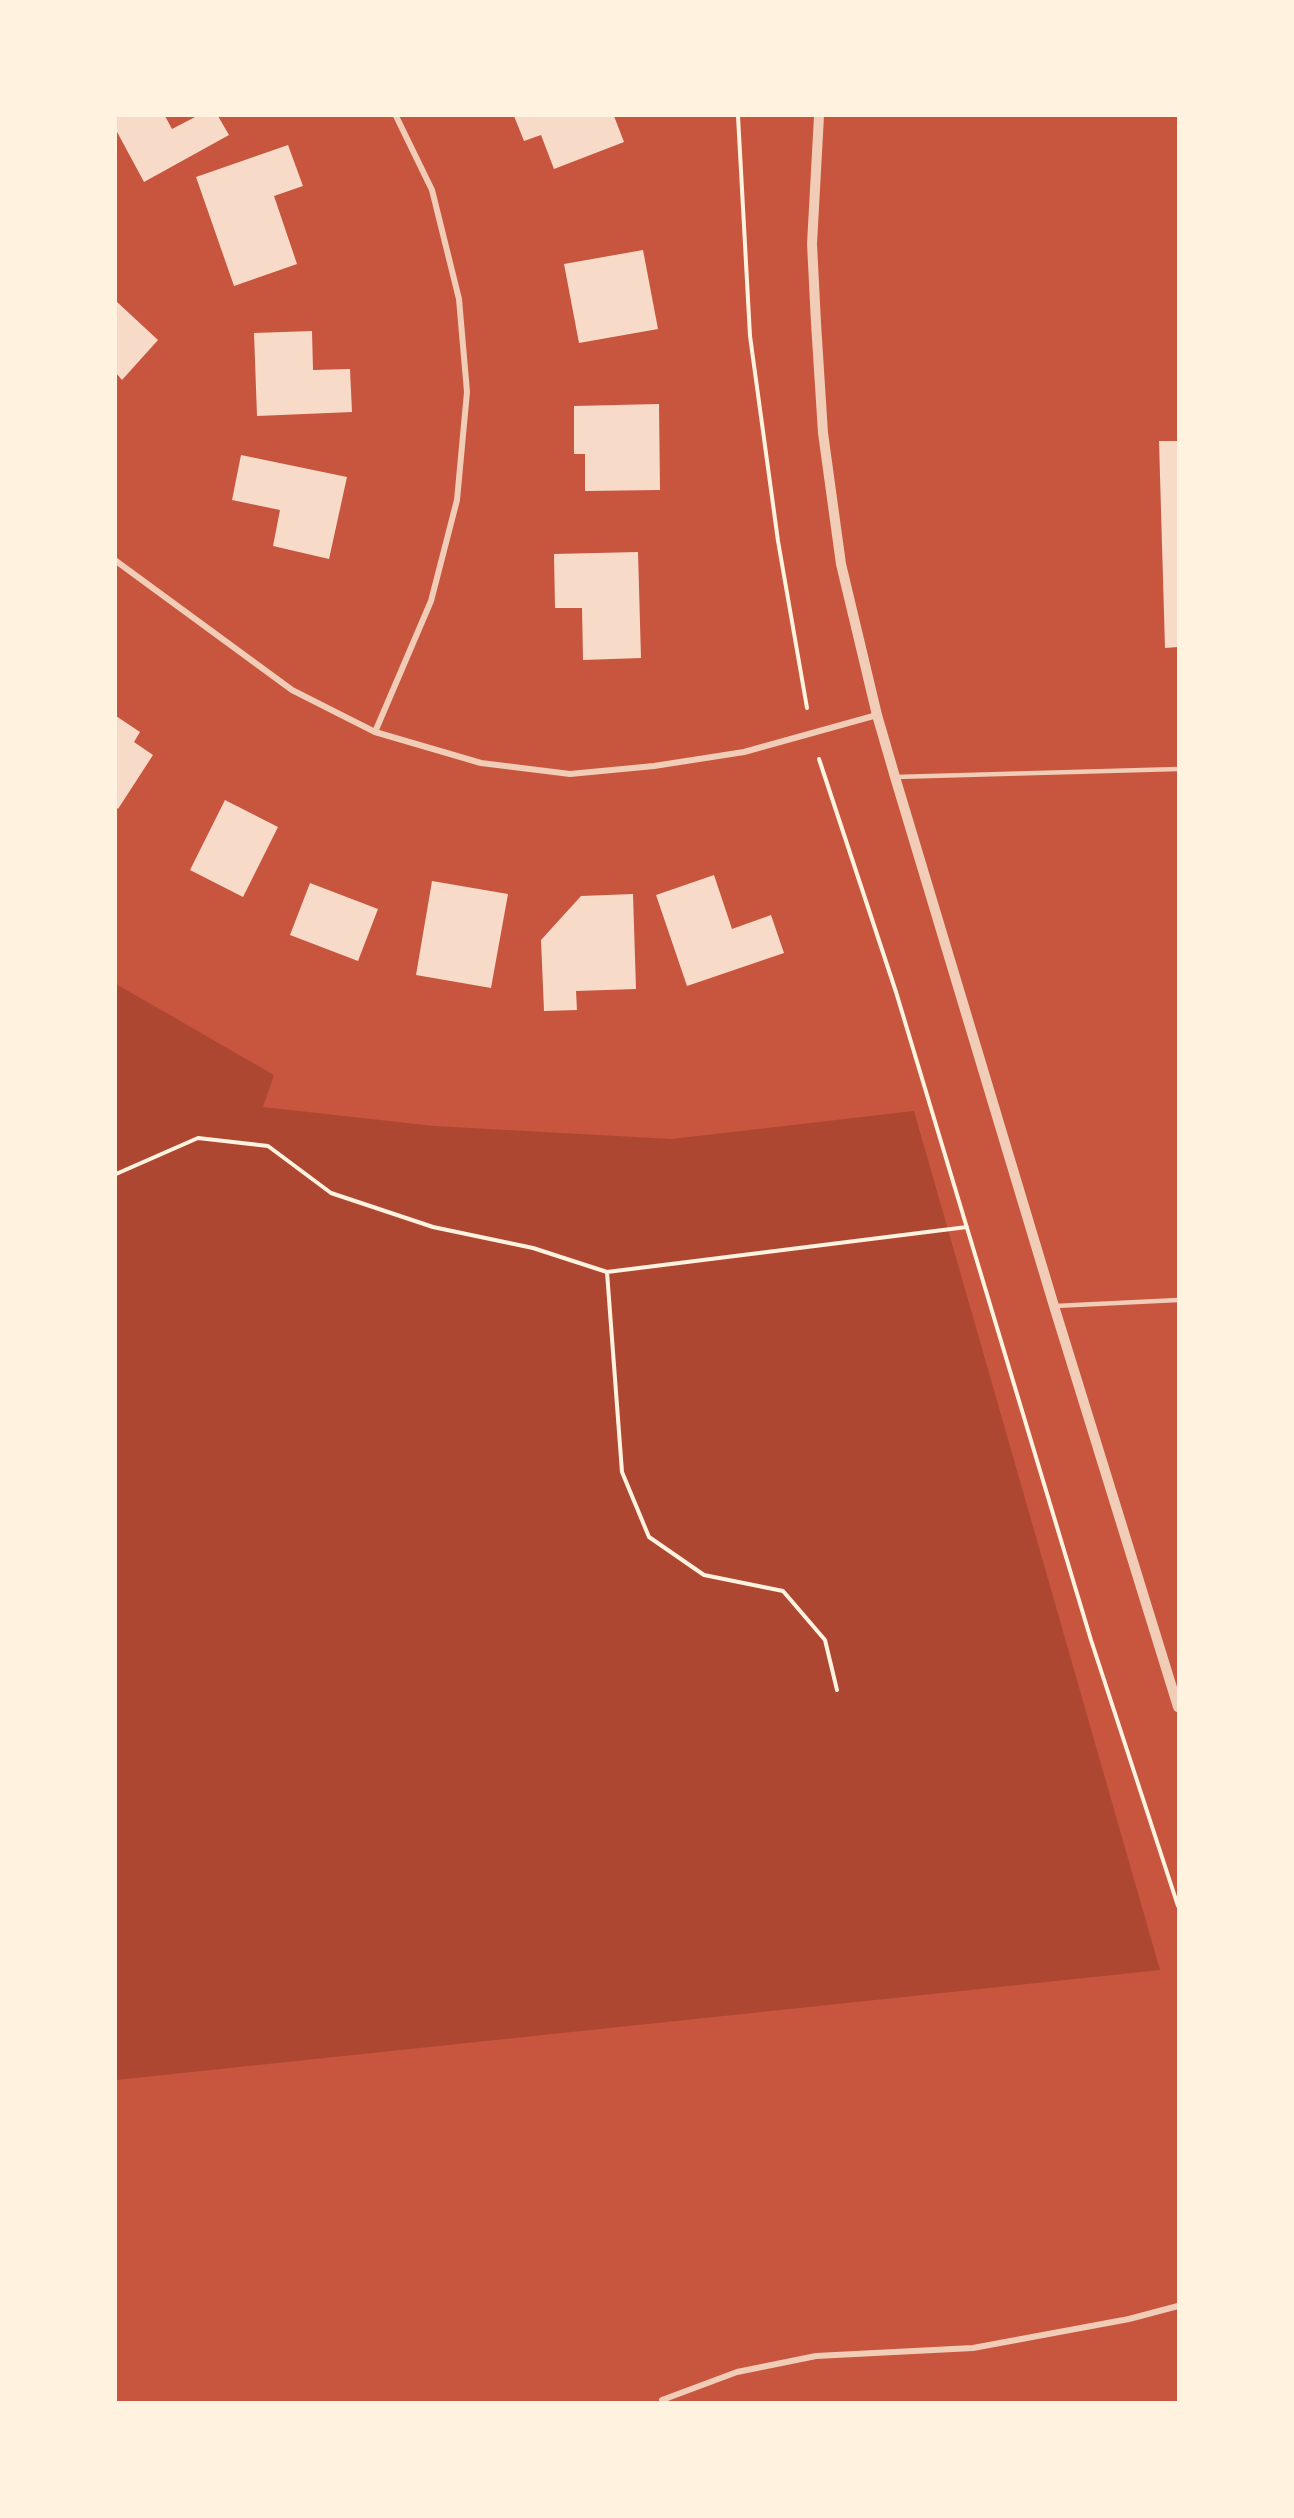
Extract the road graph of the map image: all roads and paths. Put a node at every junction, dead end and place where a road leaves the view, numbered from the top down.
1 (396, 116) edge
2 (738, 116) edge
3 (819, 116) edge
4 (116, 561) edge
5 (877, 715) junction
6 (375, 732) junction
7 (811, 733) junction
8 (1179, 769) edge
9 (895, 777) junction
10 (116, 1174) edge
11 (967, 1227) junction
12 (607, 1272) junction
13 (1179, 1300) edge
14 (1054, 1306) junction
15 (837, 1690) dead end
16 (1179, 1707) edge
17 (1179, 1906) edge
18 (1179, 2306) edge
19 (662, 2400) dead end

1 - 6 street
2 - 7 path
3 - 5 street
4 - 6 street
5 - 7 street
5 - 9 street
6 - 7 street
7 - 11 path
8 - 9 lane
9 - 14 street
10 - 12 path
11 - 12 path
11 - 17 path
12 - 15 path
13 - 14 lane
14 - 16 street
18 - 19 street

